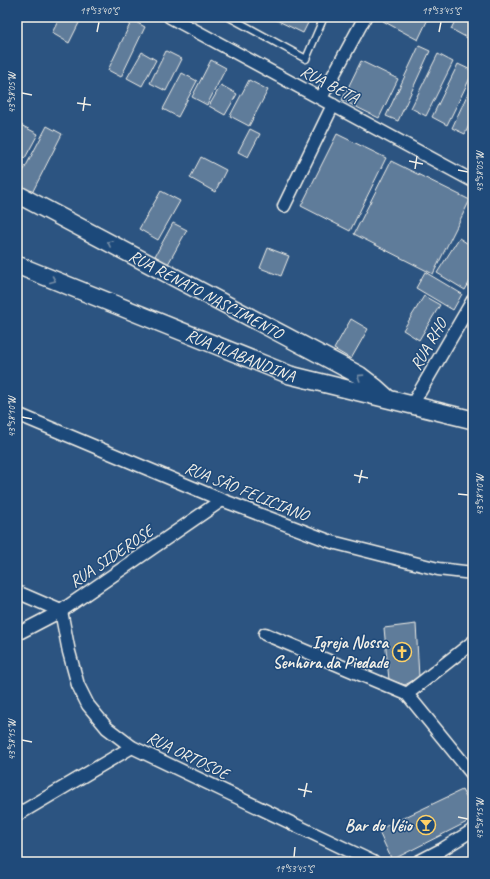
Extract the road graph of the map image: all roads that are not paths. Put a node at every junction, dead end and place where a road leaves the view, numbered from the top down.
1 (170, 17) edge
2 (229, 17) edge
3 (324, 17) edge
4 (365, 17) edge
5 (321, 98) junction
6 (333, 105) junction
7 (473, 181) edge
8 (17, 194) edge
9 (284, 206) dead end
10 (17, 265) edge
11 (473, 300) edge
12 (391, 401) junction
13 (412, 406) junction
14 (17, 414) edge
15 (473, 420) edge
16 (222, 500) junction
17 (473, 573) edge
18 (17, 592) edge
19 (61, 611) junction
20 (17, 634) edge
21 (265, 634) dead end
22 (473, 642) edge
23 (407, 694) junction
24 (132, 747) junction
25 (473, 775) edge
26 (17, 815) edge
27 (473, 830) edge
28 (442, 856) edge
29 (373, 862) edge
30 (418, 862) edge

1 - 5 street, RUA BETA
2 - 3 lane
4 - 5 street
5 - 6 street, RUA BETA
6 - 7 street, RUA BETA
6 - 9 street
12 -> 8 street, RUA RENATO NASCIMENTO
10 -> 12 street, RUA ALABANDINA
11 - 13 street, RUA RHO
12 - 13 street, RUA ALABANDINA
13 - 15 street, RUA ALABANDINA
14 - 16 street, RUA SÃO FELICIANO
16 - 17 street, RUA SÃO FELICIANO
16 - 19 street, RUA SIDEROSE
18 - 19 street
19 - 20 street, RUA SIDEROSE
19 - 24 street, RUA ORTOSOE
21 - 23 street
22 - 23 street
23 - 25 street
24 - 26 street
24 - 29 street, RUA ORTOSOE
27 - 28 street
28 - 30 street

